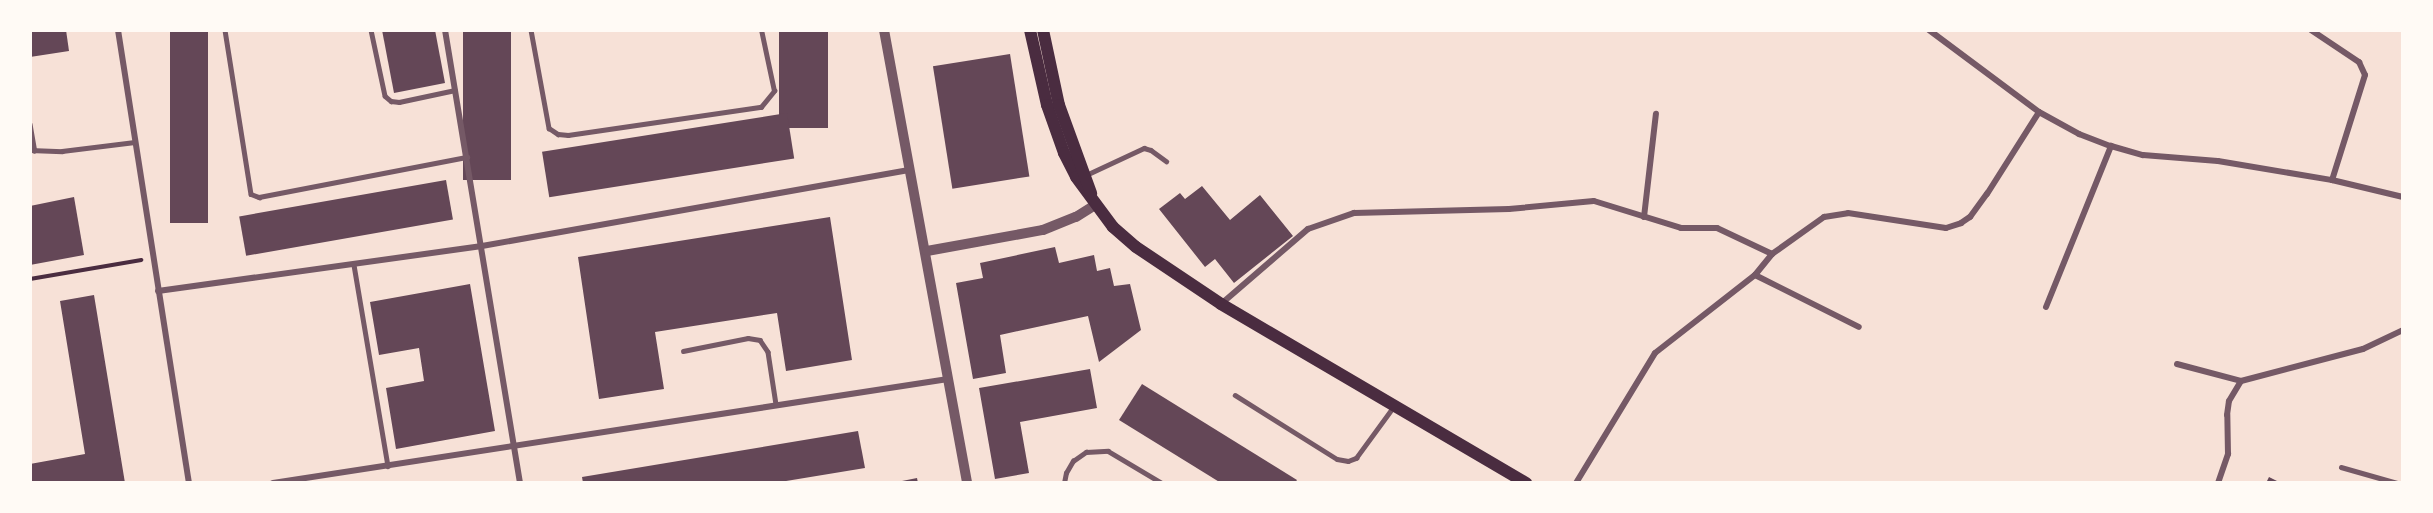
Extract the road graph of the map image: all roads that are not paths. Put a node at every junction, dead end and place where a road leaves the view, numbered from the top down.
1 (118, 30) edge
2 (225, 30) edge
3 (371, 30) edge
4 (445, 30) edge
5 (531, 30) edge
6 (761, 30) edge
7 (884, 30) edge
8 (1030, 30) edge
9 (1043, 30) edge
10 (1929, 30) edge
11 (2311, 30) edge
12 (455, 90) junction
13 (2039, 112) junction
14 (1656, 114) dead end
15 (30, 124) edge
16 (134, 142) junction
17 (2111, 146) junction
18 (33, 151) edge
19 (467, 158) junction
20 (1166, 161) dead end
21 (911, 170) junction
22 (1086, 174) junction
23 (2332, 180) junction
24 (2403, 197) edge
25 (1095, 206) junction
26 (1644, 217) junction
27 (482, 246) junction
28 (927, 251) junction
29 (1772, 254) junction
30 (354, 265) junction
31 (1755, 275) junction
32 (158, 291) junction
33 (1221, 304) junction
34 (2046, 307) dead end
35 (1859, 327) dead end
36 (2403, 330) edge
37 (683, 351) dead end
38 (2177, 364) dead end
39 (948, 379) junction
40 (2241, 381) junction
41 (1235, 395) dead end
42 (776, 404) junction
43 (1394, 406) junction
44 (514, 445) junction
45 (388, 466) junction
46 (2341, 467) dead end
47 (189, 483) edge
48 (273, 483) edge
49 (520, 483) edge
50 (967, 483) edge
51 (1064, 483) edge
52 (1162, 483) edge
53 (1526, 483) edge
54 (1576, 483) edge
55 (2218, 483) edge
56 (2397, 483) edge

1 - 16 street
2 - 19 lane
3 - 12 lane
4 - 12 street
5 - 6 lane
7 - 21 street
8 - 25 main road
9 - 22 main road
10 - 13 street
11 - 23 street
12 - 19 street
13 - 17 street
13 - 29 street
14 - 26 street
15 - 18 lane
16 - 18 lane
16 - 32 street
17 - 23 street
17 - 34 street
19 - 27 street
20 - 22 lane
21 - 27 street
21 - 28 street
22 - 25 main road
23 - 24 street
25 - 28 street
25 - 33 main road
26 - 29 street
26 - 33 street
27 - 30 street
27 - 44 street
28 - 39 street
29 - 31 street
30 - 32 street
30 - 45 lane
31 - 35 street
31 - 54 street
32 - 47 street
33 - 43 main road
36 - 40 street
37 - 42 lane
38 - 40 street
39 - 42 street
39 - 50 street
40 - 55 street
41 - 43 lane
42 - 44 street
43 - 53 main road
44 - 45 street
44 - 49 street
45 - 48 street
46 - 56 lane
51 - 52 lane

